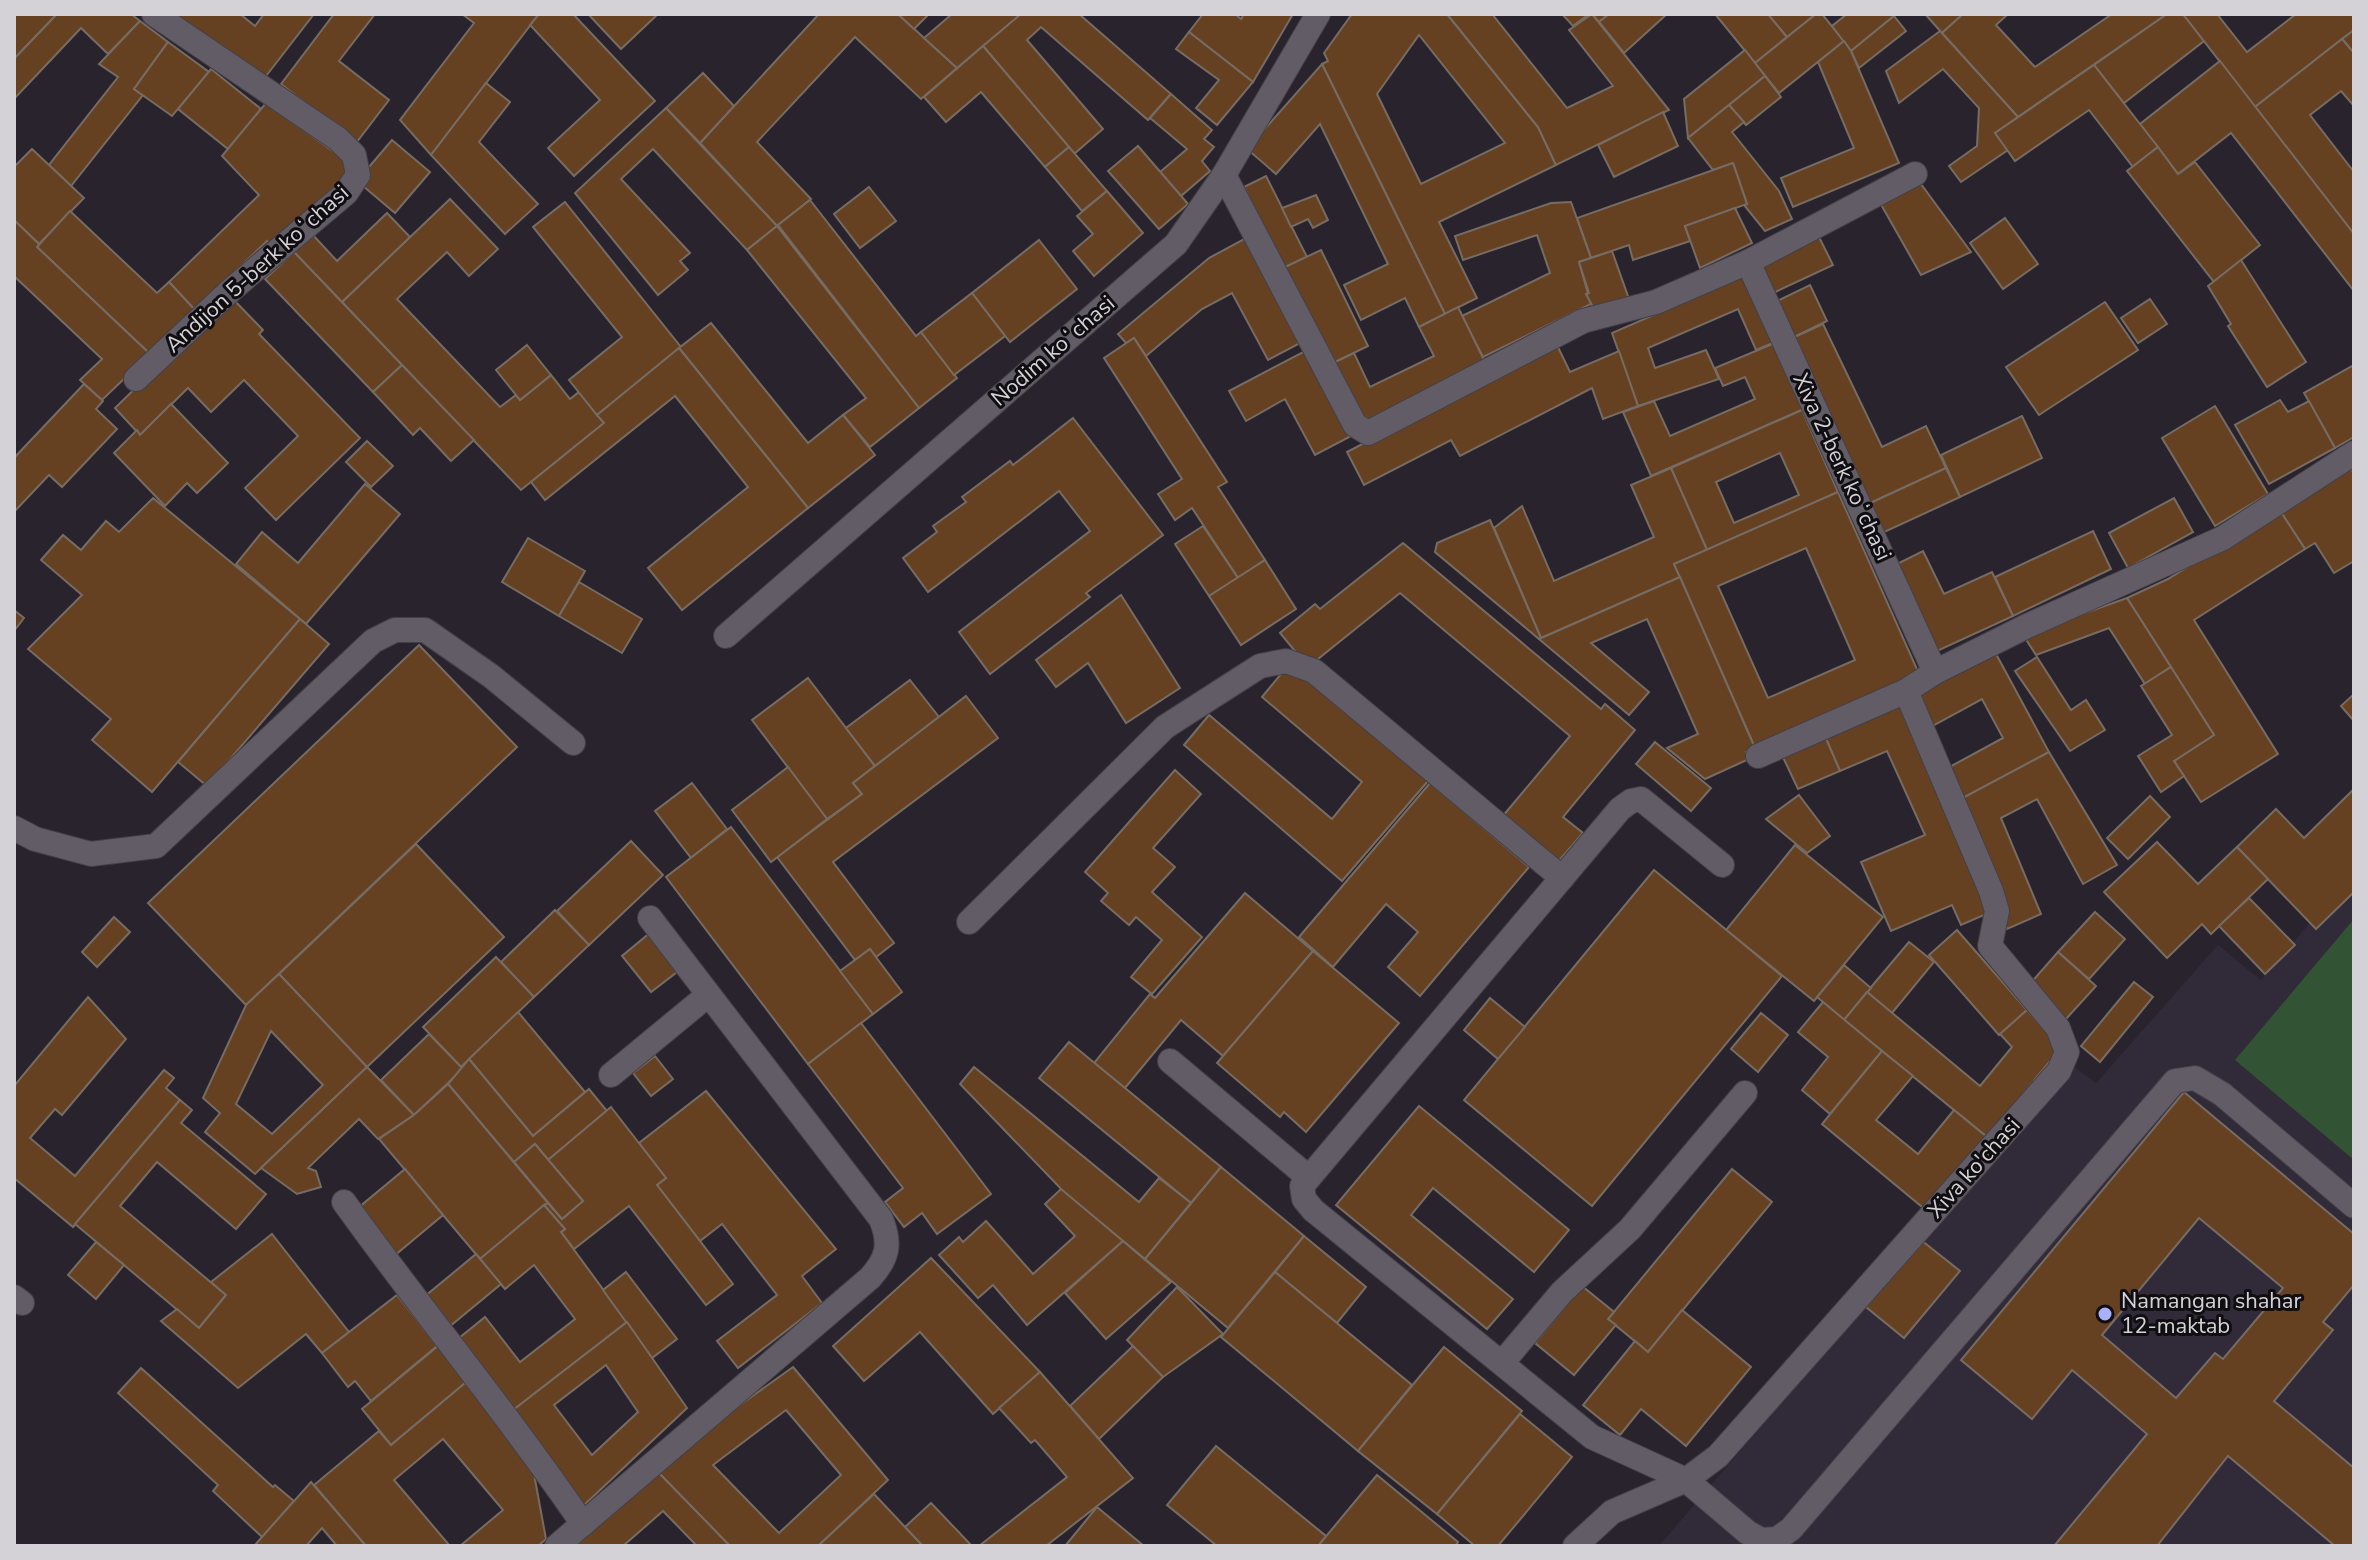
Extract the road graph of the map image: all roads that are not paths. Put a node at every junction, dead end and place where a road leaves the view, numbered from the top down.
1 (154, 14) edge
2 (1318, 14) edge
3 (1915, 174) dead end
4 (1224, 175) junction
5 (1748, 262) junction
6 (136, 379) dead end
7 (2354, 453) edge
8 (726, 636) dead end
9 (1935, 672) junction
10 (1906, 691) junction
11 (573, 743) dead end
12 (1758, 756) dead end
13 (14, 828) edge
14 (1722, 865) dead end
15 (1562, 878) junction
16 (650, 918) dead end
17 (969, 922) dead end
18 (708, 995) junction
19 (1170, 1061) dead end
20 (611, 1075) dead end
21 (1745, 1093) dead end
22 (1308, 1177) junction
23 (344, 1202) dead end
24 (2354, 1206) edge
25 (1502, 1363) junction
26 (1686, 1480) junction
27 (583, 1524) junction
28 (557, 1546) edge
29 (1575, 1546) edge

1 - 6 street, Аndijon 5-berk koʻchasi
2 - 4 street, Nodim koʻchasi
3 - 5 street
4 - 5 street
4 - 8 street, Nodim koʻchasi
5 - 9 street, Xiva 2-berk koʻchasi
7 - 9 street
9 - 10 street
10 - 12 street
10 - 26 street, Xiva ko'chasi
11 - 13 street
14 - 15 street
15 - 17 street
15 - 22 street
16 - 18 street
18 - 20 street
18 - 27 street
19 - 22 street
21 - 25 street
22 - 25 street
23 - 27 street
24 - 26 street
25 - 26 street
26 - 29 street, Xiva ko'chasi
27 - 28 street

